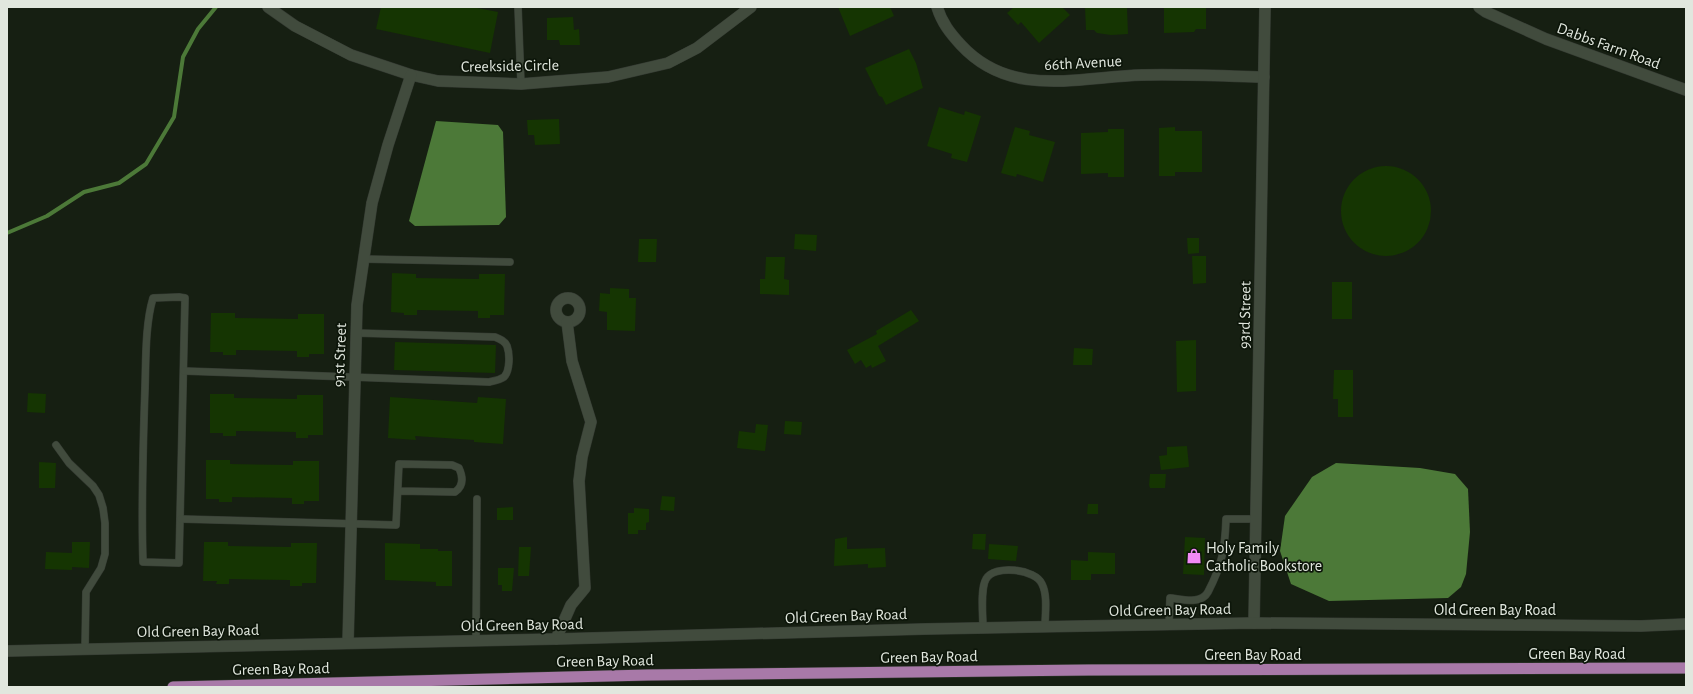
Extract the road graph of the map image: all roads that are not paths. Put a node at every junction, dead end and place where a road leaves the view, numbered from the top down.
1 (268, 7) edge
2 (518, 7) edge
3 (751, 7) edge
4 (937, 7) edge
5 (1266, 7) edge
6 (1479, 7) edge
7 (411, 75) junction
8 (1264, 77) junction
9 (521, 84) junction
10 (1686, 90) edge
11 (363, 259) junction
12 (510, 262) dead end
13 (567, 322) dead end
14 (356, 333) junction
15 (184, 371) junction
16 (354, 377) junction
17 (56, 445) dead end
18 (398, 491) junction
19 (477, 499) dead end
20 (181, 519) junction
21 (1256, 519) junction
22 (351, 525) junction
23 (1254, 623) junction
24 (1686, 624) edge
25 (1169, 625) junction
26 (1045, 627) junction
27 (983, 628) junction
28 (556, 639) junction
29 (476, 641) junction
30 (348, 643) junction
31 (85, 649) junction
32 (7, 651) edge
33 (1686, 668) edge
34 (173, 687) edge
35 (188, 687) edge

1 - 7 street, Creekside Circle
2 - 9 lane
3 - 9 street, Creekside Circle
4 - 8 street, 66th Avenue
5 - 8 street, 93rd Street
6 - 10 street, Dabbs Farm Road
7 - 9 street, Creekside Circle
7 - 11 street, 91st Street
8 - 21 street, 93rd Street
11 - 12 lane
11 - 14 street, 91st Street
13 - 28 street
14 - 16 street, 91st Street
14 - 16 lane
15 - 16 lane
15 - 20 lane
15 - 20 lane
16 - 22 street, 91st Street
17 - 31 lane
18 - 18 lane
18 - 22 lane
19 - 29 lane
20 - 22 lane
21 - 23 street, 93rd Street
21 - 25 lane
22 - 30 street, 91st Street
23 - 24 street, Old Green Bay Road
23 - 25 street, Old Green Bay Road
25 - 26 street, Old Green Bay Road
26 - 27 street, Old Green Bay Road
26 - 27 lane
27 - 28 street, Old Green Bay Road
28 - 29 street, Old Green Bay Road
29 - 30 street, Old Green Bay Road
30 - 31 street, Old Green Bay Road
31 - 32 street, Old Green Bay Road
33 - 35 main road, Green Bay Road
34 - 35 main road, Green Bay Road

